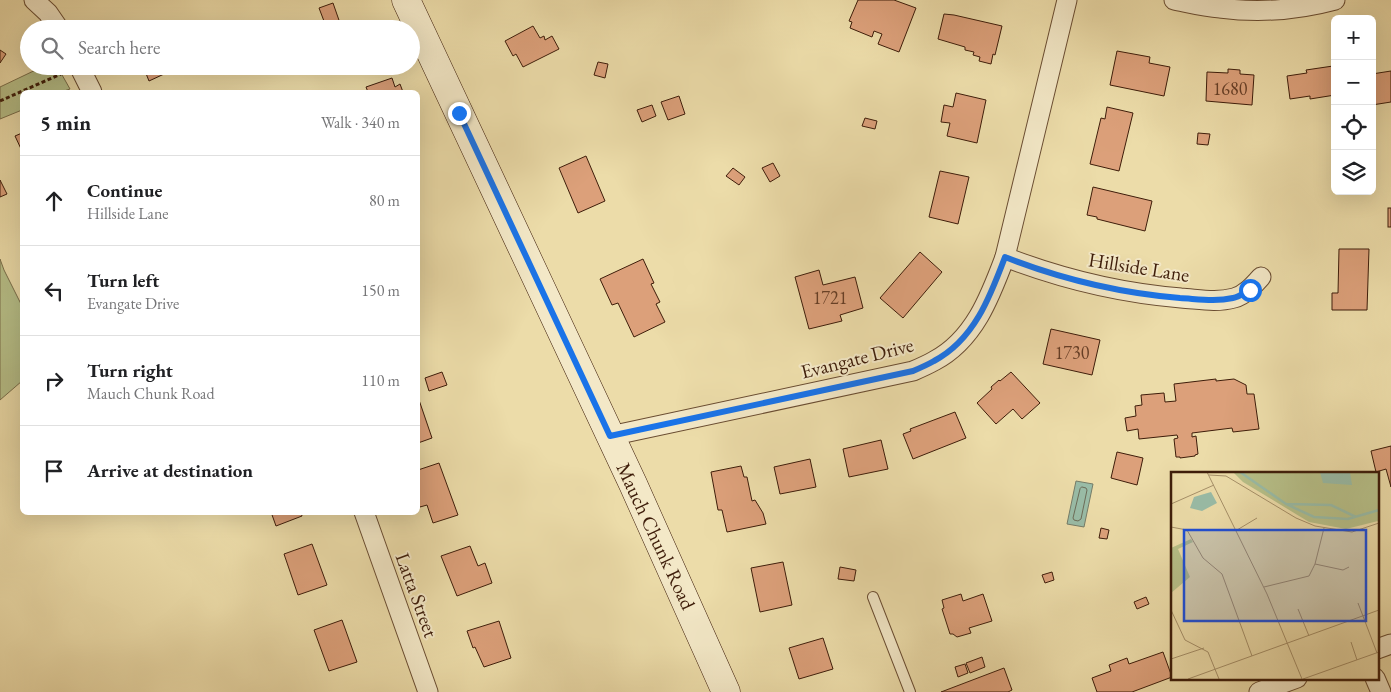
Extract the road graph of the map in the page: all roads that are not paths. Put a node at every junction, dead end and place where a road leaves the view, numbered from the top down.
1 (34, 0) edge
2 (406, 0) edge
3 (1067, 0) edge
4 (1174, 0) edge
5 (1335, 0) edge
6 (53, 20) edge
7 (415, 20) edge
8 (420, 30) edge
9 (84, 75) edge
10 (91, 90) edge
11 (1005, 257) junction
12 (1261, 277) dead end
13 (610, 436) junction
14 (365, 515) edge
15 (873, 597) dead end
16 (1391, 644) edge
17 (1378, 649) edge
18 (1292, 680) edge
19 (1376, 680) edge
20 (428, 692) edge
21 (726, 692) edge
22 (910, 692) edge
23 (1259, 692) edge
24 (1381, 692) edge

1 - 6 street
2 - 7 main road, Mauch Chunk Road
3 - 11 street, Evangate Drive
4 - 5 street
8 - 13 main road, Mauch Chunk Road
9 - 10 street
11 - 12 street, Hillside Lane
11 - 13 street, Evangate Drive
13 - 21 main road, Mauch Chunk Road
14 - 20 street, Latta Street
15 - 22 lane
16 - 17 street
18 - 23 street
19 - 24 street

